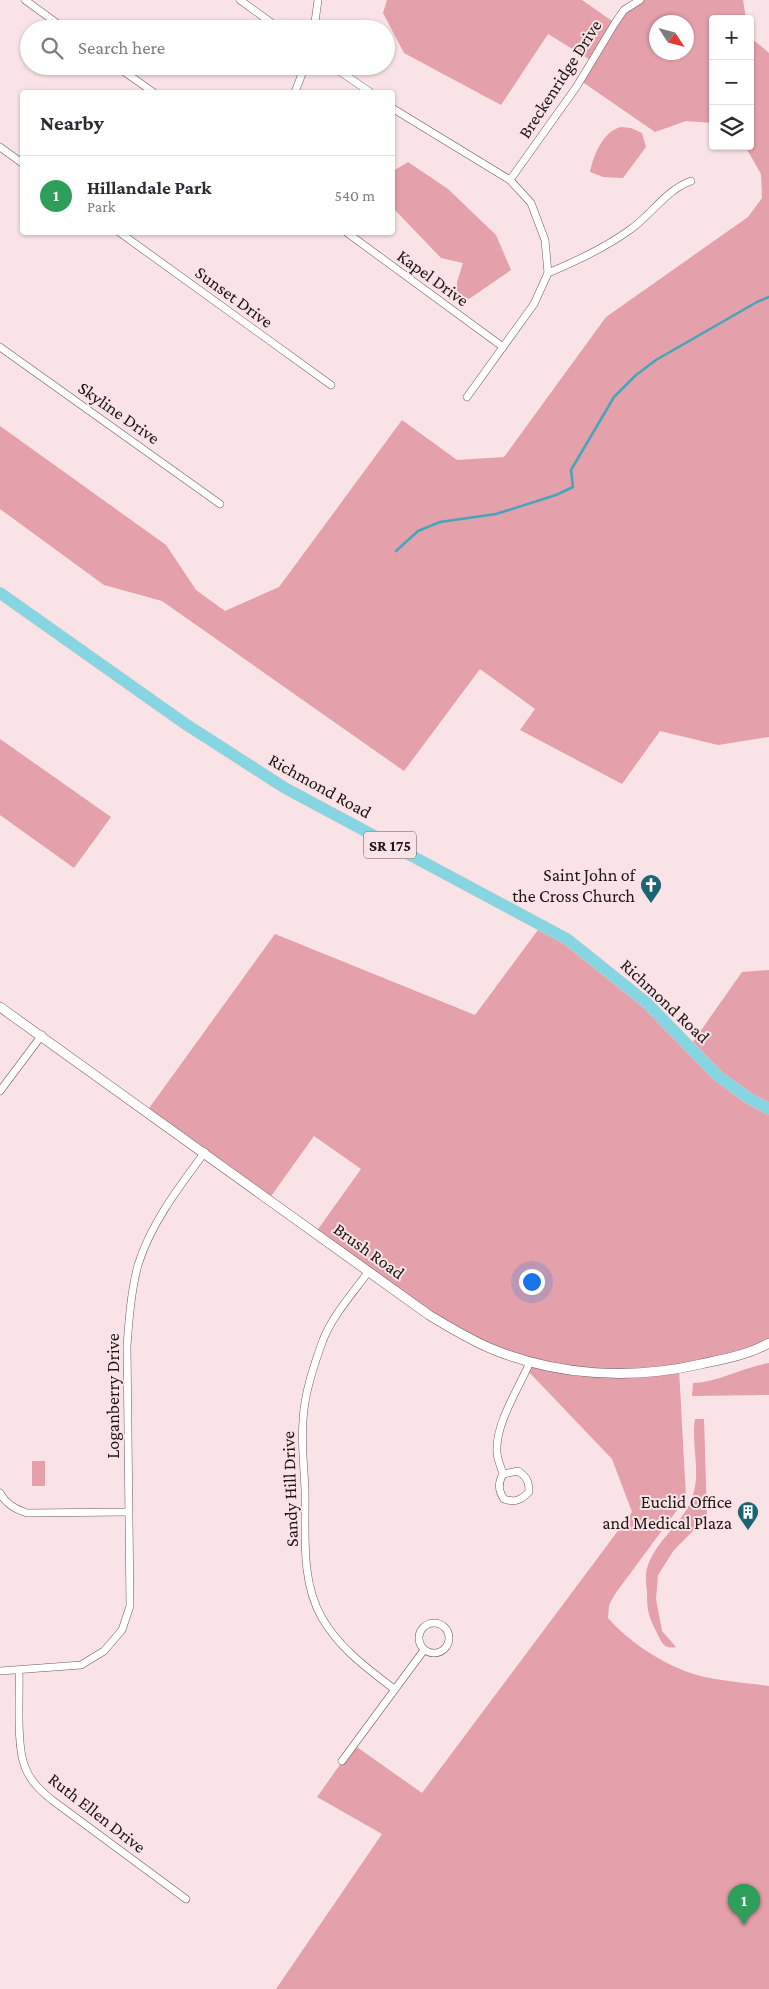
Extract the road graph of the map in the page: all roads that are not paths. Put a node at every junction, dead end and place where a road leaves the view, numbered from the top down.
1 (25, 0) edge
2 (240, 0) edge
3 (318, 0) edge
4 (640, 0) edge
5 (52, 20) edge
6 (268, 20) edge
7 (315, 20) edge
8 (129, 75) edge
9 (302, 75) edge
10 (345, 75) edge
11 (150, 90) edge
12 (296, 90) edge
13 (367, 90) edge
14 (395, 110) edge
15 (0, 147) edge
16 (20, 162) edge
17 (510, 180) junction
18 (691, 180) dead end
19 (123, 235) edge
20 (350, 235) edge
21 (548, 273) junction
22 (0, 346) edge
23 (503, 347) junction
24 (331, 385) dead end
25 (467, 397) dead end
26 (220, 504) dead end
27 (0, 593) edge
28 (0, 1006) edge
29 (42, 1035) junction
30 (0, 1091) edge
31 (769, 1109) edge
32 (206, 1152) junction
33 (369, 1271) junction
34 (769, 1343) edge
35 (530, 1362) junction
36 (503, 1474) junction
37 (0, 1493) edge
38 (128, 1512) junction
39 (424, 1650) junction
40 (0, 1671) edge
41 (19, 1671) junction
42 (394, 1689) junction
43 (342, 1761) dead end
44 (186, 1899) dead end

1 - 5 street
2 - 6 street
3 - 7 street
4 - 17 street, Breckenridge Drive
8 - 11 street
9 - 12 street
10 - 13 street
14 - 17 street
15 - 16 street
17 - 21 street
18 - 21 street
19 - 24 street, Sunset Drive
20 - 23 street, Kapel Drive
21 - 23 street
22 - 26 street, Skyline Drive
23 - 25 street
27 - 31 main road, Richmond Road / SR 175
28 - 29 street, Brush Road
29 - 30 street
29 - 32 street, Brush Road
32 - 33 street, Brush Road
32 - 38 street, Loganberry Drive
33 - 35 street, Brush Road
33 - 42 street, Sandy Hill Drive
34 - 35 street, Brush Road
35 - 36 street
36 - 36 street
37 - 38 street
38 - 41 street, Loganberry Drive
39 - 39 street
39 - 42 street
40 - 41 street, Loganberry Drive
41 - 44 street, Ruth Ellen Drive
42 - 43 street

